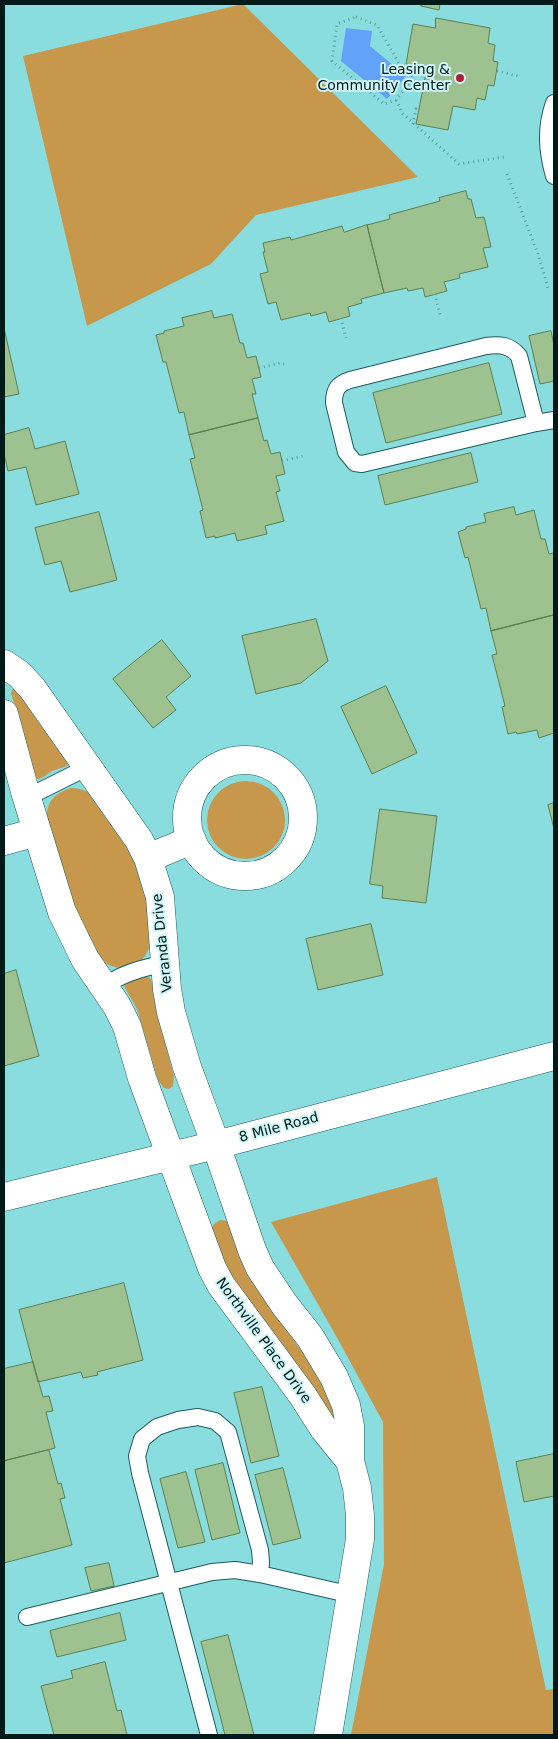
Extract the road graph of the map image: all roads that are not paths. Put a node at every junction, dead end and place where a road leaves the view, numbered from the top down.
1 (554, 103) edge
2 (554, 176) edge
3 (554, 420) edge
4 (536, 423) junction
5 (4, 664) edge
6 (4, 714) edge
7 (88, 767) junction
8 (26, 795) junction
9 (37, 832) junction
10 (192, 840) junction
11 (4, 841) edge
12 (148, 858) junction
13 (165, 964) junction
14 (104, 986) junction
15 (554, 1056) edge
16 (216, 1144) junction
17 (171, 1156) junction
18 (4, 1197) edge
19 (350, 1461) junction
20 (260, 1574) junction
21 (168, 1582) junction
22 (352, 1595) junction
23 (28, 1617) dead end
24 (209, 1735) edge
25 (328, 1735) edge

1 - 2 lane
3 - 4 lane
4 - 4 lane
5 - 7 street, Veranda Drive
6 - 8 street
7 - 8 lane
7 - 12 street, Veranda Drive
8 - 9 street
9 - 11 street
9 - 14 street
10 - 10 street
10 - 12 street
12 - 13 street, Veranda Drive
13 - 14 lane
13 - 16 street, Veranda Drive
14 - 17 street
15 - 16 street, 8 Mile Road
16 - 17 street, 8 Mile Road
16 - 19 street, Northville Place Drive
17 - 18 street, 8 Mile Road
17 - 19 street, Northville Place Drive
19 - 22 street, Northville Place Drive
20 - 21 lane
20 - 21 lane
20 - 22 lane
21 - 23 lane
21 - 24 lane
22 - 25 street, Northville Place Drive

